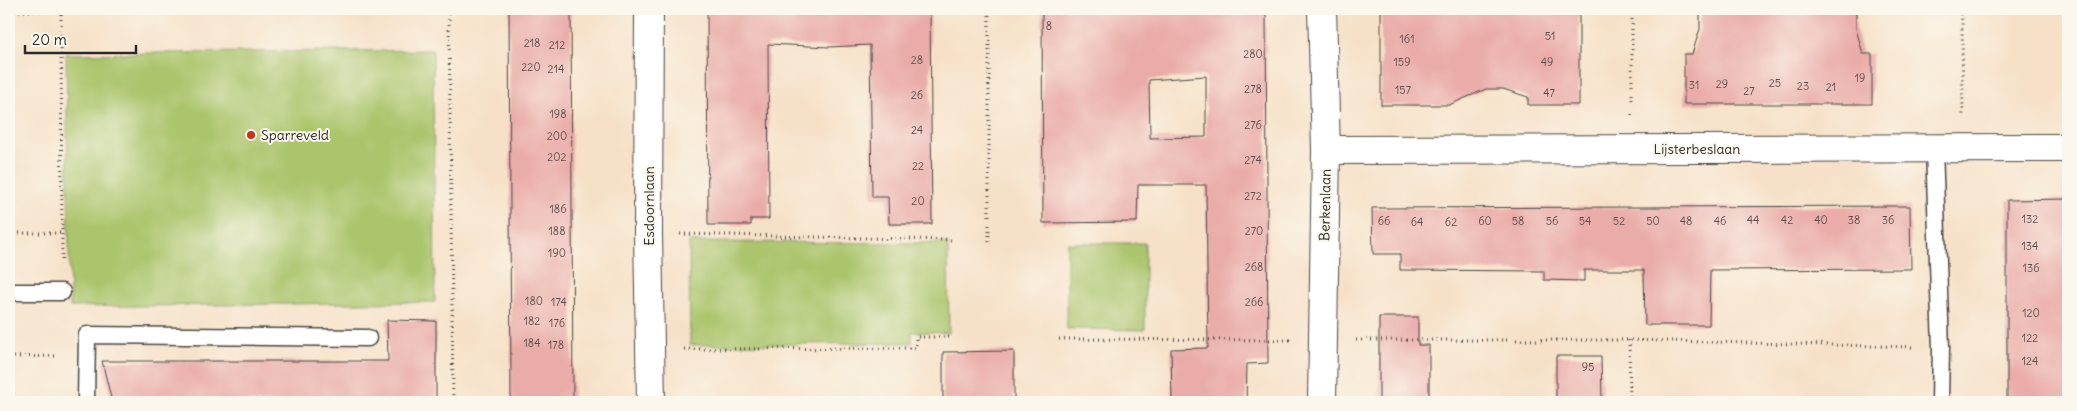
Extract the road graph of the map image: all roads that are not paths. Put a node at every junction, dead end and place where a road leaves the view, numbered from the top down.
1 (649, 9) edge
2 (1322, 9) edge
3 (1934, 148) junction
4 (2068, 148) edge
5 (1326, 150) junction
6 (9, 292) edge
7 (62, 292) road end
8 (368, 338) dead end
9 (86, 402) edge
10 (651, 402) edge
11 (1322, 402) edge
12 (1940, 402) edge

1 - 10 street, Esdoornlaan
2 - 5 street, Berkenlaan
3 - 4 street, Lijsterbeslaan
3 - 5 street, Lijsterbeslaan
3 - 12 lane
5 - 11 street, Berkenlaan
6 - 7 lane
8 - 9 lane

